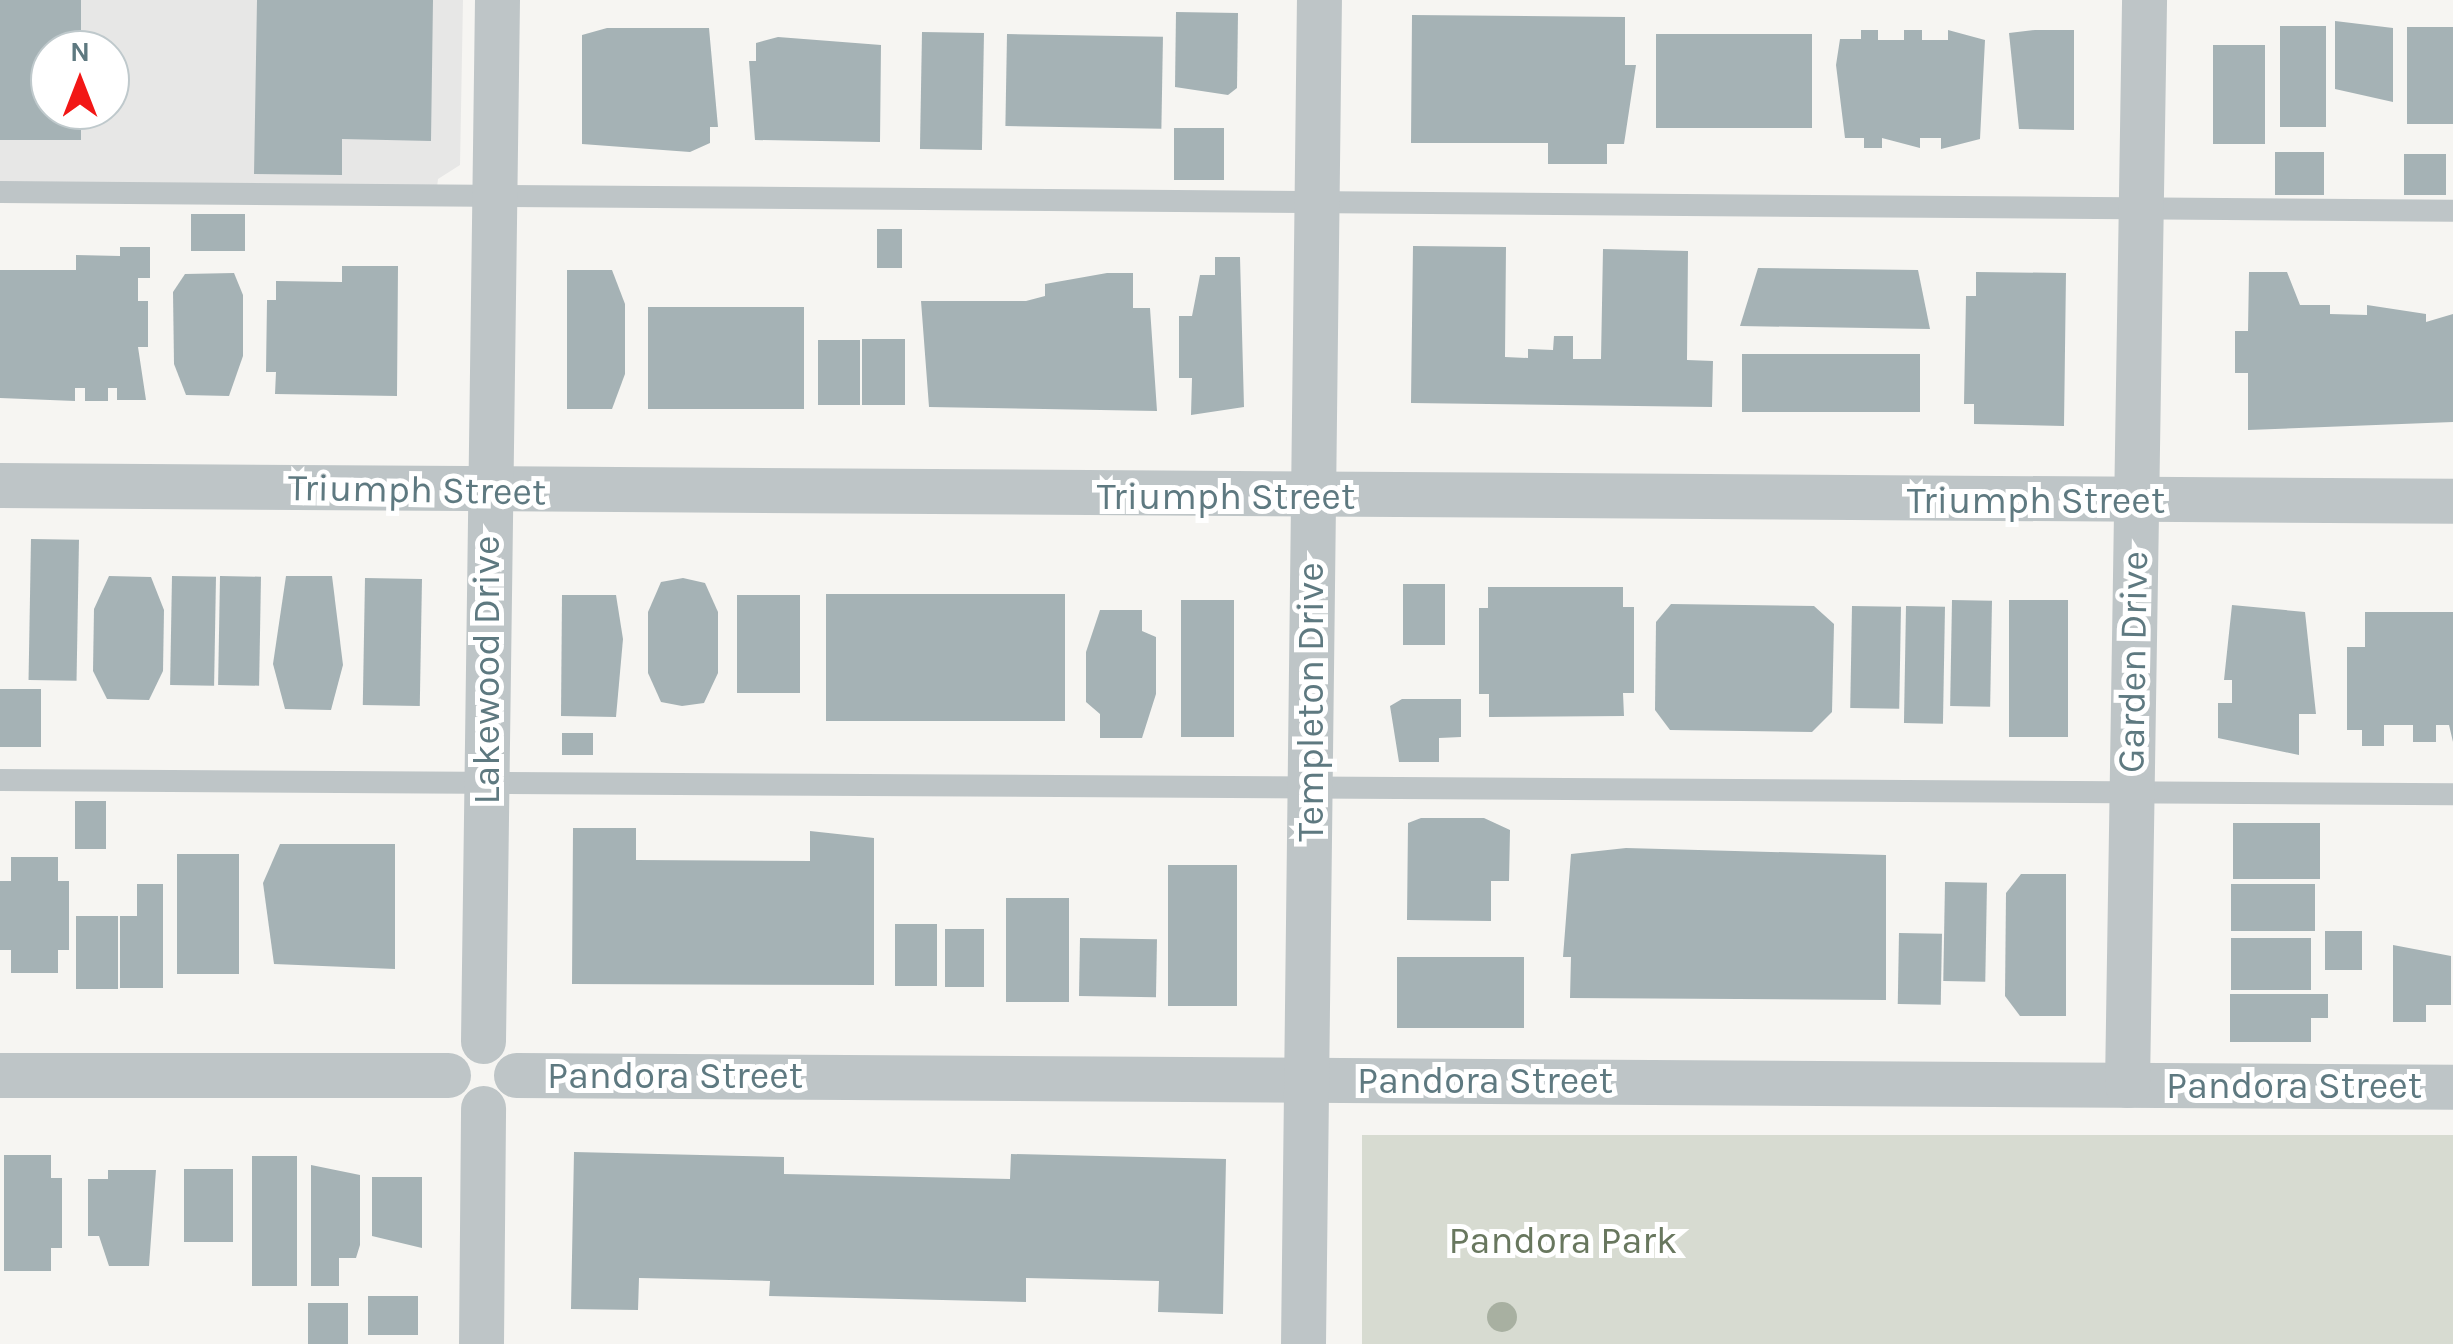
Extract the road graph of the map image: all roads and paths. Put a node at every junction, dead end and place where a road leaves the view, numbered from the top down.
1 (498, 0) edge
2 (1318, 0) edge
3 (2144, 0) edge
4 (0, 192) edge
5 (490, 196) junction
6 (1315, 202) junction
7 (2142, 208) junction
8 (2453, 210) edge
9 (0, 485) edge
10 (488, 490) junction
11 (1312, 498) junction
12 (2453, 501) edge
13 (2135, 502) junction
14 (0, 780) edge
15 (486, 782) junction
16 (1312, 790) junction
17 (2453, 794) edge
18 (2130, 798) junction
19 (483, 1041) junction
20 (0, 1075) edge
21 (448, 1075) junction
22 (516, 1075) junction
23 (1308, 1080) junction
24 (2127, 1085) junction
25 (2453, 1087) edge
26 (483, 1108) junction
27 (481, 1344) edge
28 (1303, 1344) edge

1 - 5 street, Lakewood Drive
2 - 6 street, Templeton Drive
3 - 7 street, Garden Drive
4 - 5 lane
5 - 6 lane
5 - 10 street, Lakewood Drive
6 - 7 lane
6 - 11 street, Templeton Drive
7 - 8 lane
7 - 13 street, Garden Drive
9 - 10 street, Triumph Street
10 - 11 street, Triumph Street
10 - 15 street, Lakewood Drive
11 - 13 street, Triumph Street
11 - 16 street, Templeton Drive
12 - 13 street, Triumph Street
13 - 18 street, Garden Drive
14 - 15 lane
15 - 16 lane
15 - 19 street, Lakewood Drive
16 - 18 lane
16 - 23 street, Templeton Drive
17 - 18 lane
18 - 24 street, Garden Drive
19 - 21 street
19 - 22 street
20 - 21 street
21 - 26 street
22 - 23 street, Pandora Street
22 - 26 street
23 - 24 street, Pandora Street
23 - 28 street, Templeton Drive
24 - 25 street, Pandora Street
26 - 27 street

